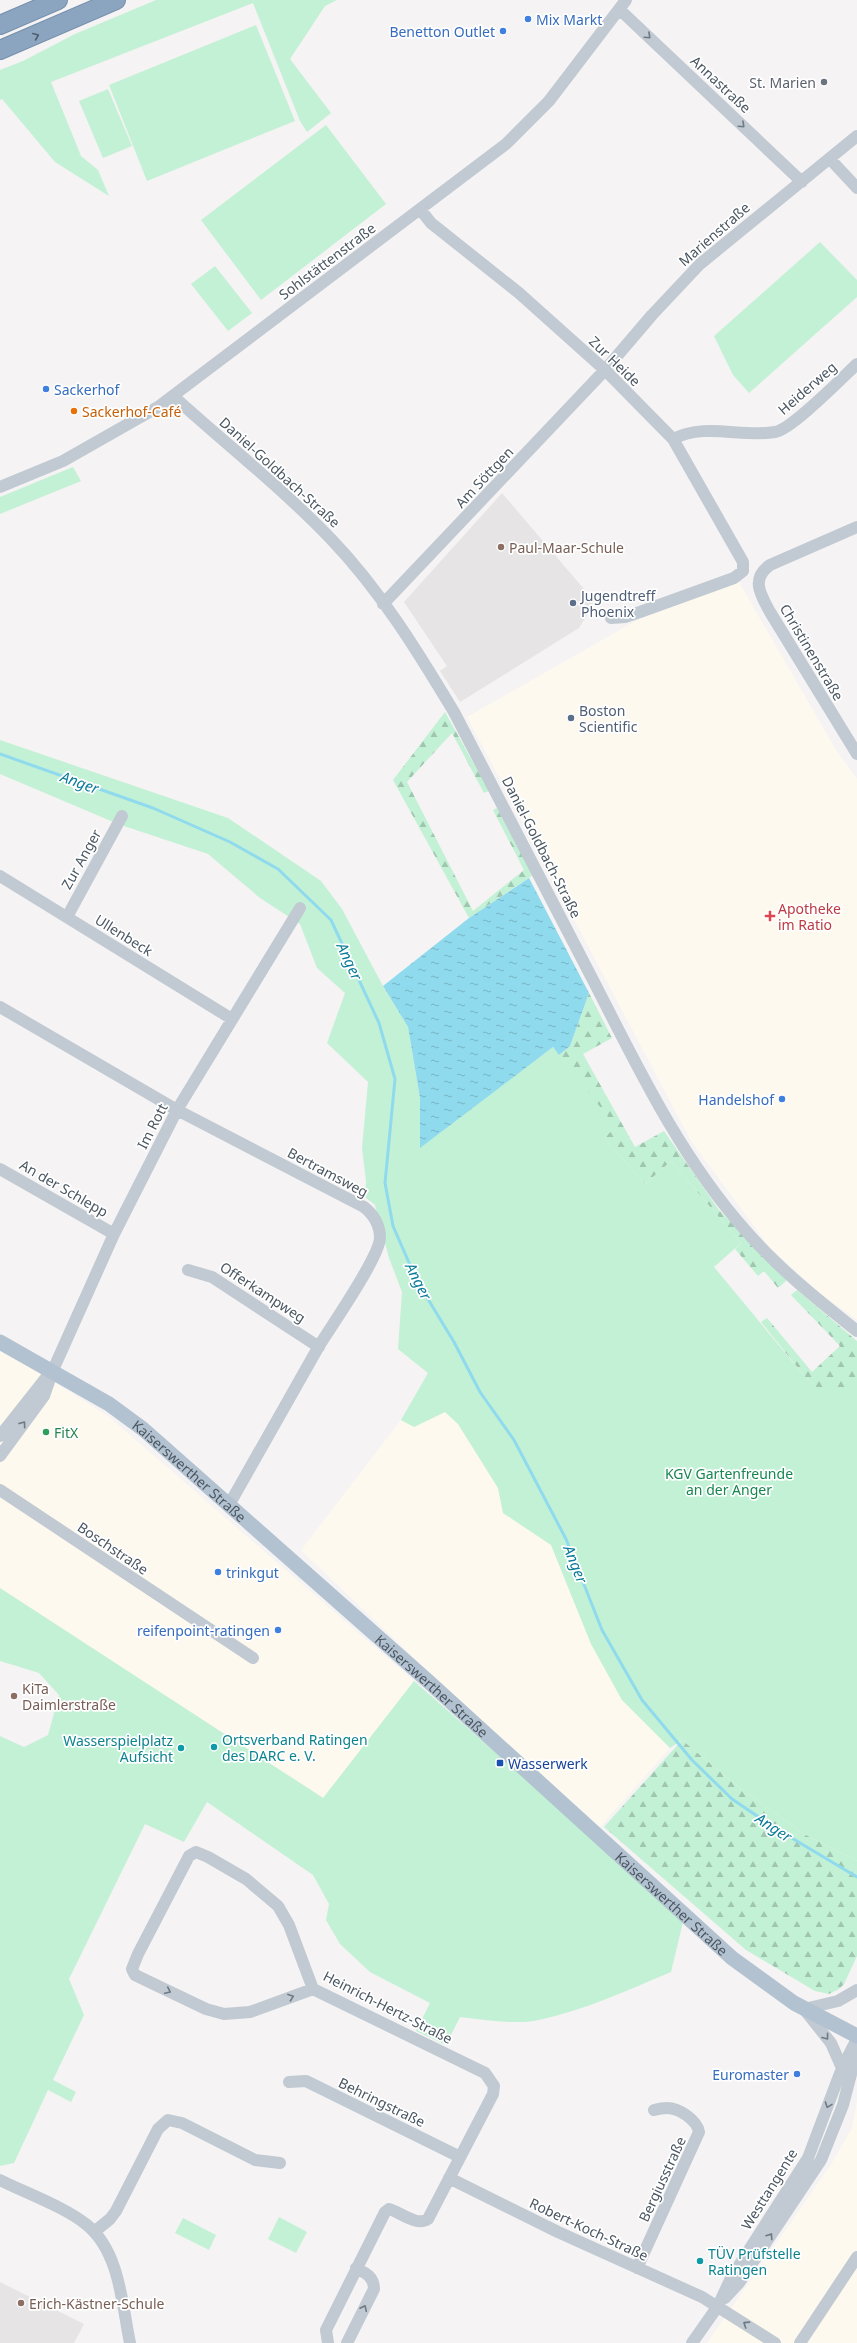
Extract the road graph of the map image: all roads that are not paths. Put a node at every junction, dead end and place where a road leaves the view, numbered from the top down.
1 (58, 0) edge
2 (116, 0) edge
3 (623, 4) edge
4 (0, 25) edge
5 (0, 50) edge
6 (857, 136) edge
7 (830, 159) junction
8 (802, 182) junction
9 (857, 188) edge
10 (420, 209) junction
11 (857, 364) edge
12 (605, 370) junction
13 (173, 396) junction
14 (673, 440) junction
15 (0, 487) edge
16 (857, 527) edge
17 (743, 570) junction
18 (759, 581) junction
19 (383, 604) junction
20 (611, 618) dead end
21 (857, 754) edge
22 (122, 816) dead end
23 (0, 876) edge
24 (300, 908) dead end
25 (67, 917) junction
26 (0, 1007) edge
27 (232, 1019) junction
28 (176, 1110) junction
29 (0, 1169) edge
30 (114, 1234) junction
31 (188, 1270) dead end
32 (857, 1332) edge
33 (0, 1342) edge
34 (319, 1346) junction
35 (53, 1370) junction
36 (0, 1436) edge
37 (0, 1456) edge
38 (0, 1490) edge
39 (229, 1504) junction
40 (253, 1658) dead end
41 (313, 1989) junction
42 (857, 1990) edge
43 (804, 2009) junction
44 (857, 2038) edge
45 (857, 2051) edge
46 (842, 2068) junction
47 (289, 2082) dead end
48 (857, 2083) edge
49 (846, 2095) junction
50 (654, 2110) dead end
51 (460, 2157) junction
52 (280, 2162) dead end
53 (449, 2178) junction
54 (0, 2180) edge
55 (94, 2232) junction
56 (857, 2257) edge
57 (356, 2268) junction
58 (637, 2268) junction
59 (718, 2306) junction
60 (130, 2343) edge
61 (328, 2343) edge
62 (347, 2343) edge
63 (692, 2343) edge
64 (775, 2343) edge
65 (800, 2343) edge

1 - 4 highway
5 -> 2 highway
3 -> 8 street, Annastraße
3 - 10 street, Sohlstättenstraße
6 - 7 street, Marienstraße
7 - 8 street, Marienstraße
7 - 9 street
8 - 12 street, Marienstraße
10 - 12 street, Zur Heide
10 - 13 street, Sohlstättenstraße
11 - 14 street, Heiderweg
12 - 14 street, Zur Heide
12 - 19 street, Am Söttgen
13 - 15 street, Sohlstättenstraße
13 - 19 street, Daniel-Goldbach-Straße
14 - 17 street, Zur Heide
16 - 18 street
17 - 18 street
17 - 20 street
18 - 21 street, Christinenstraße
19 - 32 street, Daniel-Goldbach-Straße
22 - 25 street, Zur Anger
23 - 25 street, Ullenbeck
24 - 27 street, Im Rott
25 - 27 street, Ullenbeck
26 - 28 street, Bertramsweg
27 - 28 street, Im Rott
28 - 30 street, Im Rott
28 - 34 street, Bertramsweg
29 - 30 street, An der Schlepp
30 - 35 street, Im Rott
31 - 34 street, Offerkampweg
33 - 35 main road, Kaiserswerther Straße
34 - 39 street, Bertramsweg
35 - 36 street
37 -> 35 street
35 - 39 main road, Kaiserswerther Straße
38 - 40 street, Boschstraße
39 - 43 main road, Kaiserswerther Straße
41 -> 41 street, Heinrich-Hertz-Straße
41 - 51 street, Heinrich-Hertz-Straße
42 - 43 street
43 - 44 main road, Kaiserswerther Straße
43 -> 46 street
44 - 46 street, Westtangente
45 - 49 street, Westtangente
46 -> 59 street, Westtangente
47 - 51 street, Behringstraße
48 - 49 street
59 -> 49 street, Westtangente
50 - 58 street, Bergiusstraße
51 - 53 street, Heinrich-Hertz-Straße
52 - 55 street
53 - 57 street, Heinrich-Hertz-Straße
53 - 58 street, Robert-Koch-Straße
54 - 55 street
55 - 60 street
56 - 65 street
57 - 61 street
62 -> 57 street
58 - 59 street, Robert-Koch-Straße
59 - 63 street, Westtangente
64 -> 59 street, Robert-Koch-Straße

